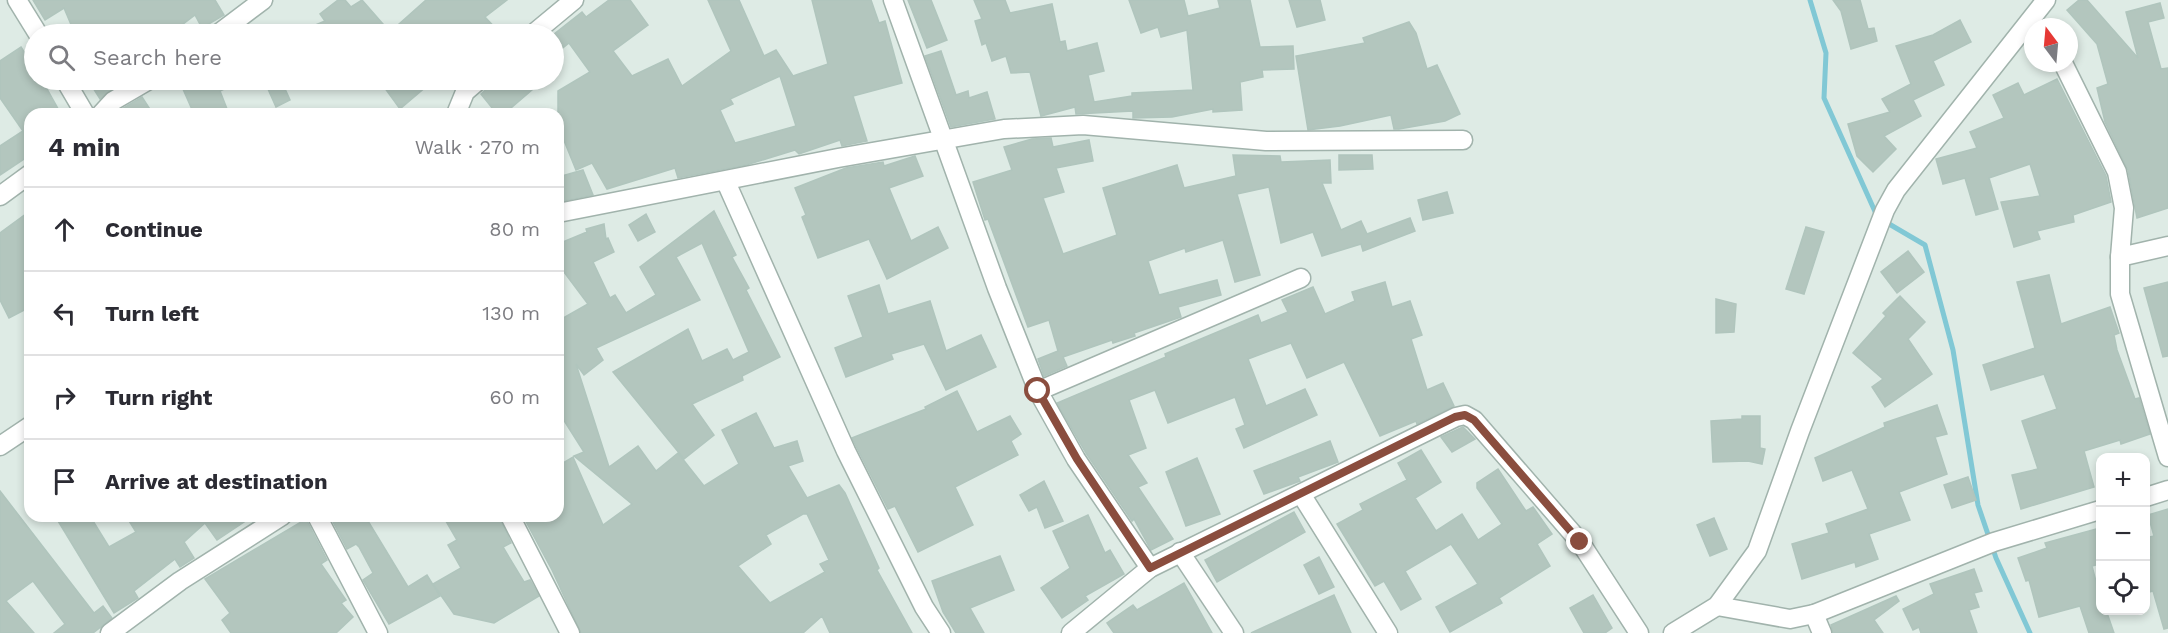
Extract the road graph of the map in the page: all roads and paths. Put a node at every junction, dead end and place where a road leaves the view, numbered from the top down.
1 (17, 0) edge
2 (263, 0) edge
3 (574, 0) edge
4 (893, 0) edge
5 (2043, 13) edge
6 (32, 24) edge
7 (231, 24) edge
8 (545, 24) edge
9 (2067, 72) edge
10 (71, 90) edge
11 (132, 90) edge
12 (467, 90) edge
13 (82, 108) edge
14 (107, 108) edge
15 (456, 108) edge
16 (944, 139) junction
17 (1463, 140) dead end
18 (24, 178) edge
19 (726, 182) junction
20 (0, 196) edge
21 (564, 212) edge
22 (2168, 246) edge
23 (2120, 257) junction
24 (1301, 278) dead end
25 (1038, 391) junction
26 (24, 430) edge
27 (0, 446) edge
28 (2168, 457) edge
29 (2168, 490) edge
30 (1301, 494) junction
31 (2150, 495) edge
32 (2096, 511) edge
33 (273, 522) edge
34 (320, 522) edge
35 (513, 522) edge
36 (1180, 552) junction
37 (1150, 568) junction
38 (1717, 606) junction
39 (1814, 614) junction
40 (110, 633) edge
41 (378, 633) edge
42 (570, 633) edge
43 (941, 633) edge
44 (1071, 633) edge
45 (1234, 633) edge
46 (1388, 633) edge
47 (1639, 633) edge
48 (1673, 633) edge
49 (1822, 633) edge

1 - 6 street
2 - 7 street
3 - 8 street
4 - 16 street
5 - 38 street
9 - 23 street
10 - 13 street
11 - 14 street
12 - 15 street
16 - 17 street
16 - 19 street
16 - 25 street
18 - 20 street
19 - 21 street
19 - 43 street
22 - 23 street
23 - 28 street
24 - 25 street
25 - 37 street
26 - 27 street
29 - 31 street
30 - 36 street
30 - 46 street
30 - 47 street
32 - 39 street
33 - 40 street
34 - 41 street
35 - 42 street
36 - 37 street
36 - 45 street
37 - 44 street
38 - 39 street
38 - 48 street
39 - 49 street

